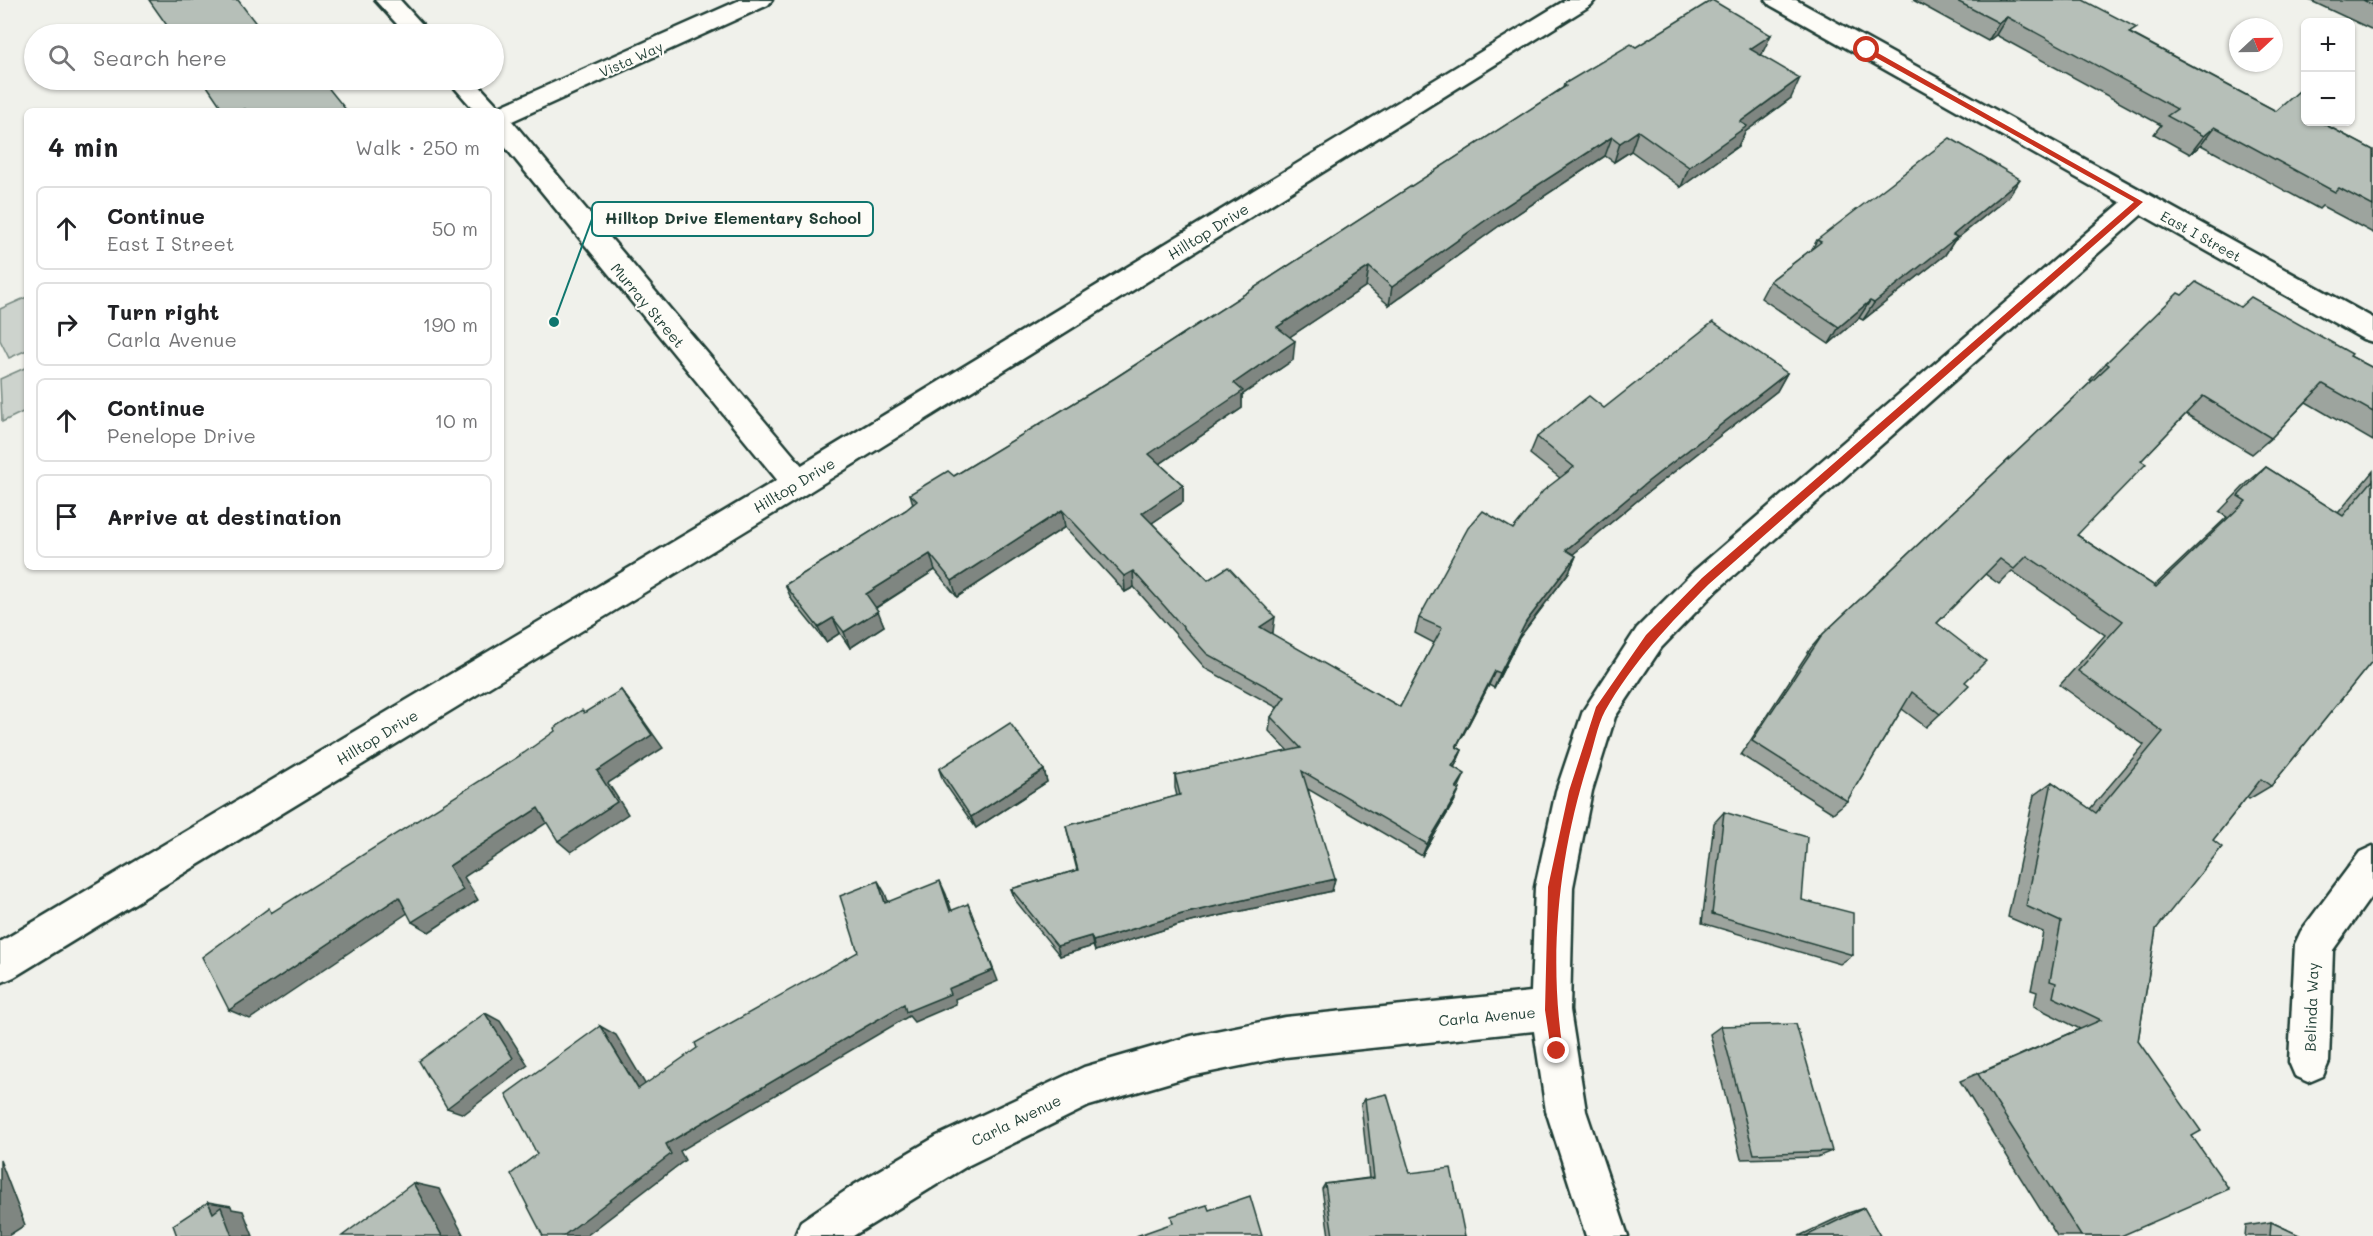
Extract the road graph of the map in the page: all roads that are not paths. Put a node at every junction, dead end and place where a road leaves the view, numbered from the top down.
1 (387, 0) edge
2 (760, 0) edge
3 (1583, 0) edge
4 (1778, 0) edge
5 (409, 24) edge
6 (469, 90) edge
7 (486, 108) edge
8 (504, 115) edge
9 (504, 129) edge
10 (2139, 202) junction
11 (2373, 331) edge
12 (798, 483) junction
13 (2373, 864) edge
14 (0, 964) edge
15 (1551, 1010) junction
16 (2309, 1062) dead end
17 (816, 1236) edge
18 (1607, 1236) edge

1 - 5 street
2 - 8 street, Vista Way
3 - 12 street, Hilltop Drive
4 - 10 street, East I Street
6 - 7 street
9 - 12 street, Murray Street
10 - 11 street, East I Street
10 - 15 street, Carla Avenue
12 - 14 street, Hilltop Drive
13 - 16 street, Belinda Way
15 - 17 street, Carla Avenue
15 - 18 street

